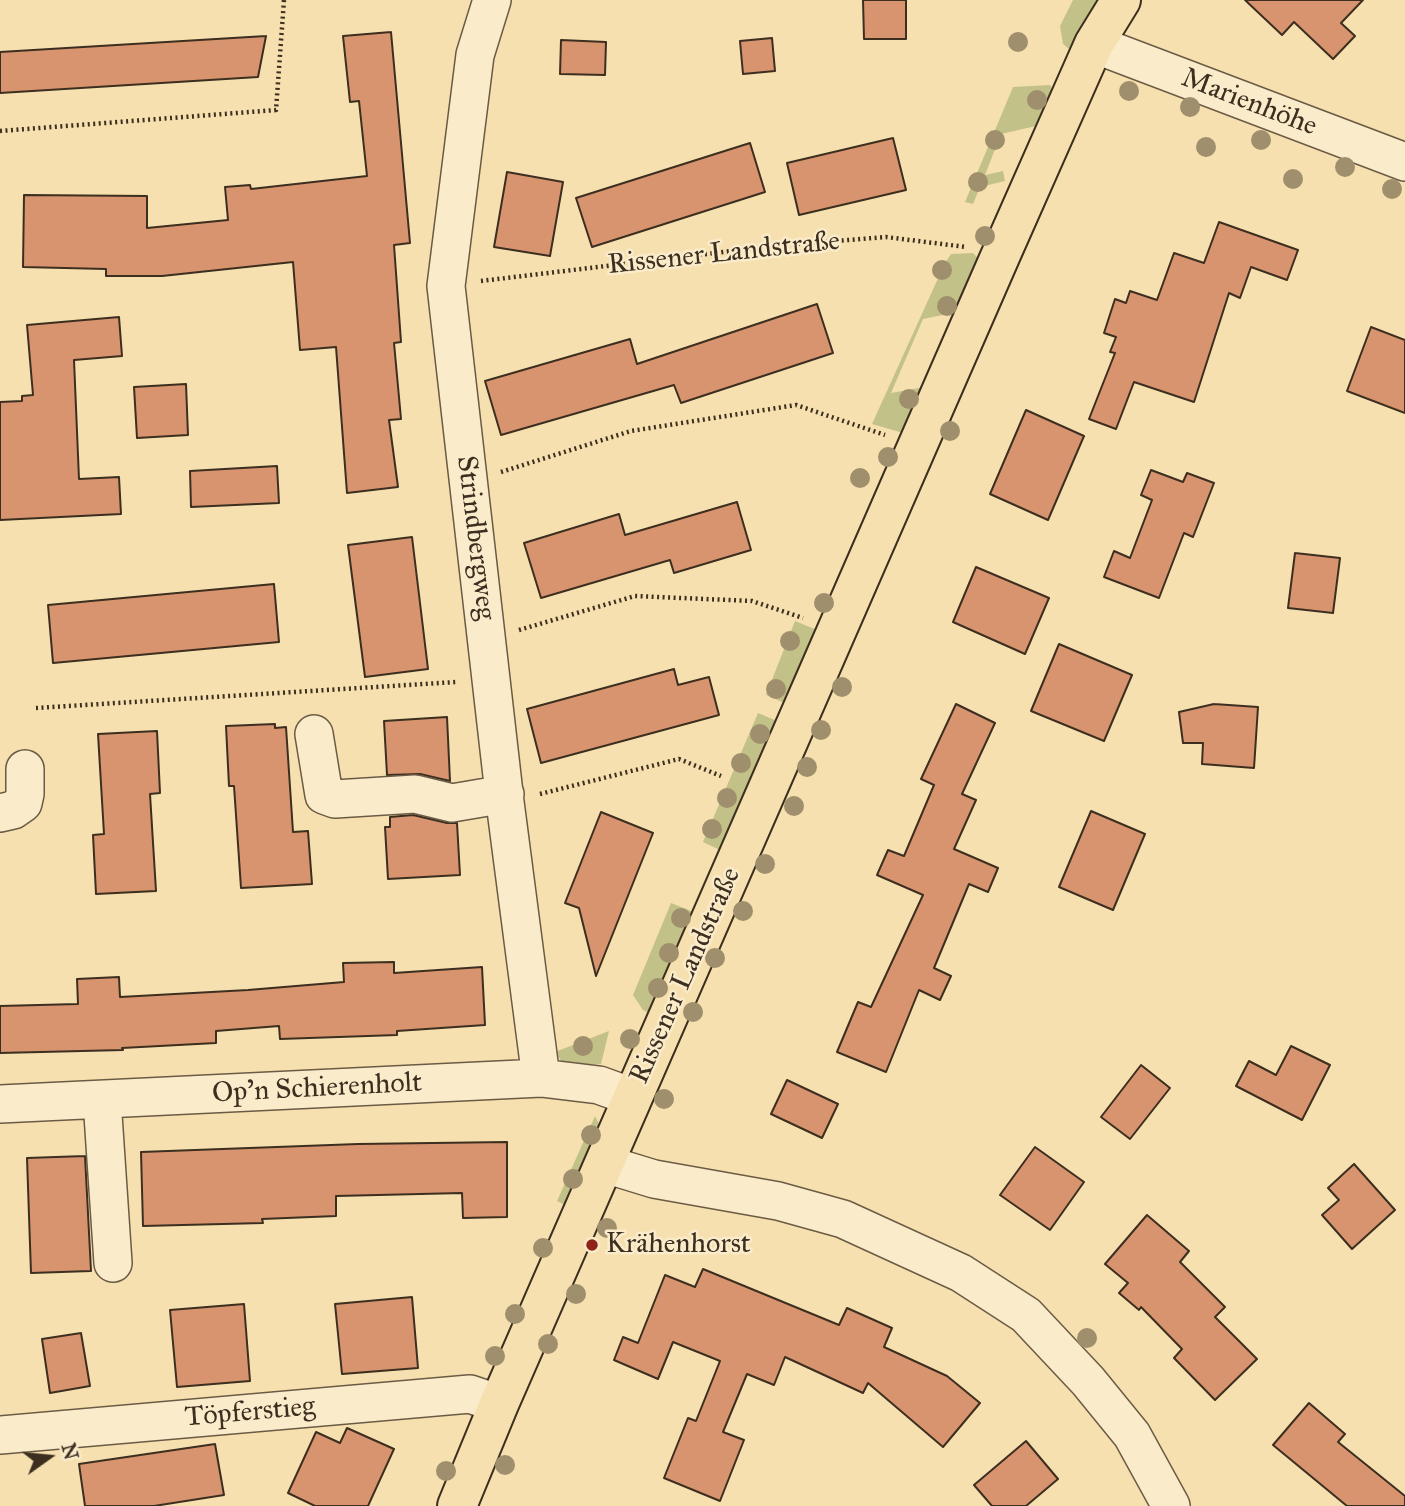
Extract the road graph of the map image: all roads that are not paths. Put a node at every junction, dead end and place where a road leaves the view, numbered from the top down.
1 (492, 0) edge
2 (1121, 0) edge
3 (1094, 44) junction
4 (1405, 162) edge
5 (314, 734) dead end
6 (25, 769) dead end
7 (505, 798) junction
8 (0, 813) edge
9 (541, 1078) junction
10 (632, 1097) junction
11 (102, 1100) junction
12 (0, 1104) edge
13 (605, 1164) junction
14 (113, 1263) dead end
15 (499, 1404) junction
16 (0, 1435) edge
17 (457, 1506) edge
18 (1171, 1506) edge

1 - 7 street, Strindbergweg
2 - 3 main road, Rissener Landstraße
3 - 4 street, Marienhöhe
3 - 10 main road, Rissener Landstraße
5 - 7 street
6 - 8 street
7 - 9 street, Strindbergweg
9 - 10 street, Op'n Schierenholt
9 - 11 street, Op'n Schierenholt
10 - 13 main road, Rissener Landstraße
11 - 12 street, Op'n Schierenholt
11 - 14 street
13 - 15 main road, Rissener Landstraße
13 - 18 street
15 - 16 street, Töpferstieg
15 - 17 main road, Rissener Landstraße

